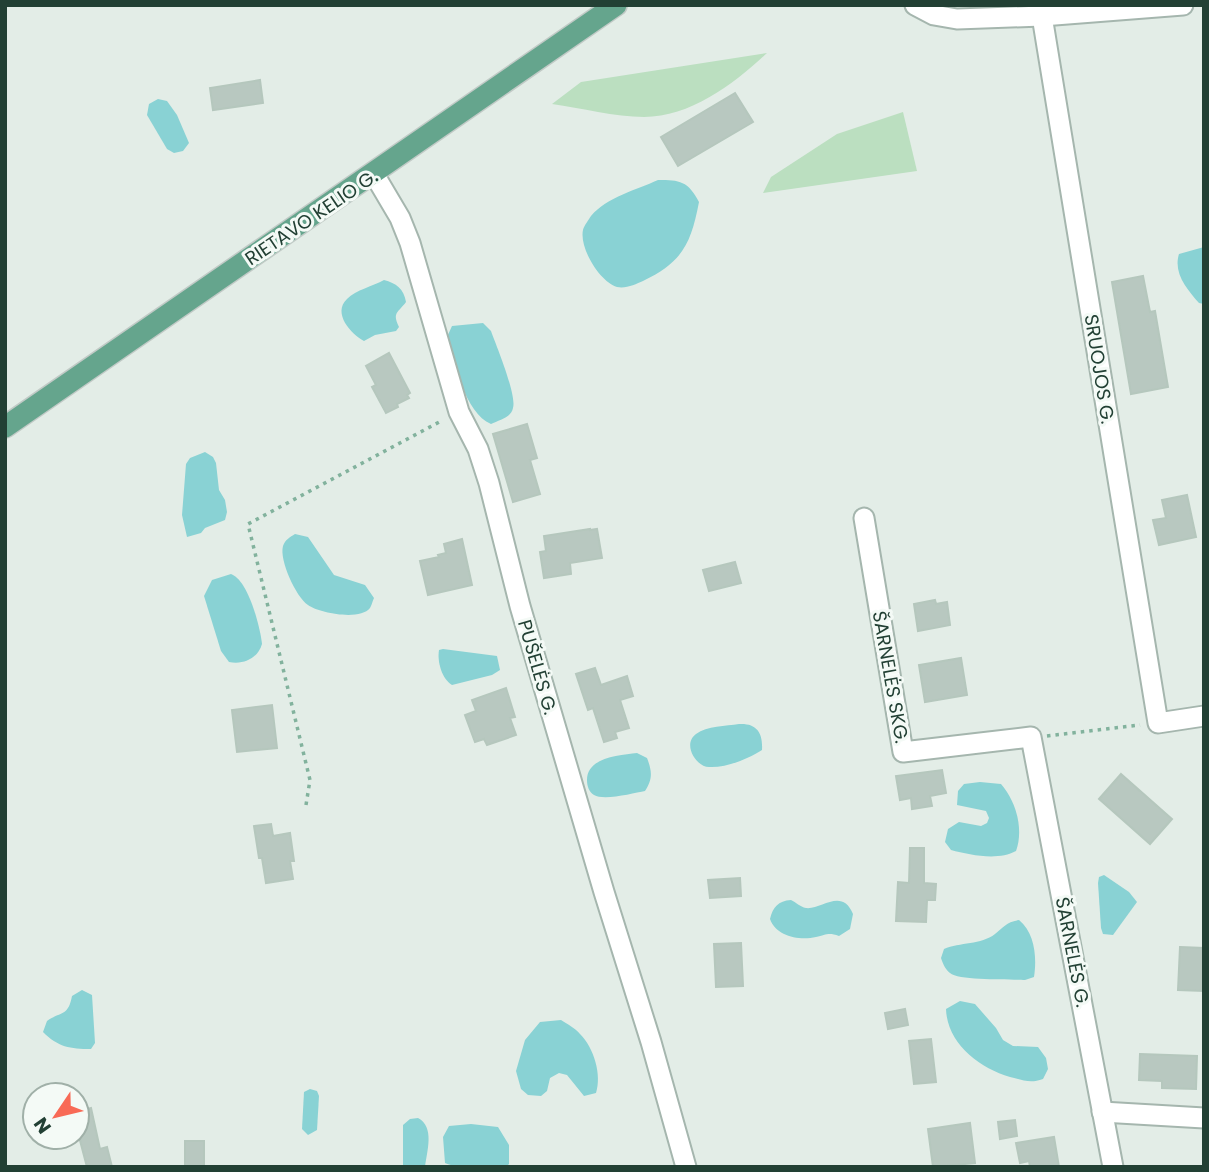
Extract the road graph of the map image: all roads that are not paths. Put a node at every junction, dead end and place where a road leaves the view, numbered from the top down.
1 (616, 5) edge
2 (915, 5) edge
3 (1183, 5) edge
4 (1042, 16) junction
5 (374, 174) junction
6 (5, 427) edge
7 (864, 518) dead end
8 (1204, 716) edge
9 (1031, 737) joint
10 (1102, 1112) junction
11 (1204, 1118) edge
12 (686, 1167) edge
13 (1113, 1167) edge

1 - 5 main road, RIETAVO KELIO G.
2 - 4 street
3 - 4 street
4 - 8 street, SRUOJOS G.
5 - 6 main road, RIETAVO KELIO G.
5 - 12 street, PUŠELĖS G.
7 - 9 street, ŠARNELĖS SKG.
9 - 10 street, ŠARNELĖS G.
10 - 11 street
10 - 13 street, ŠARNELĖS G.

